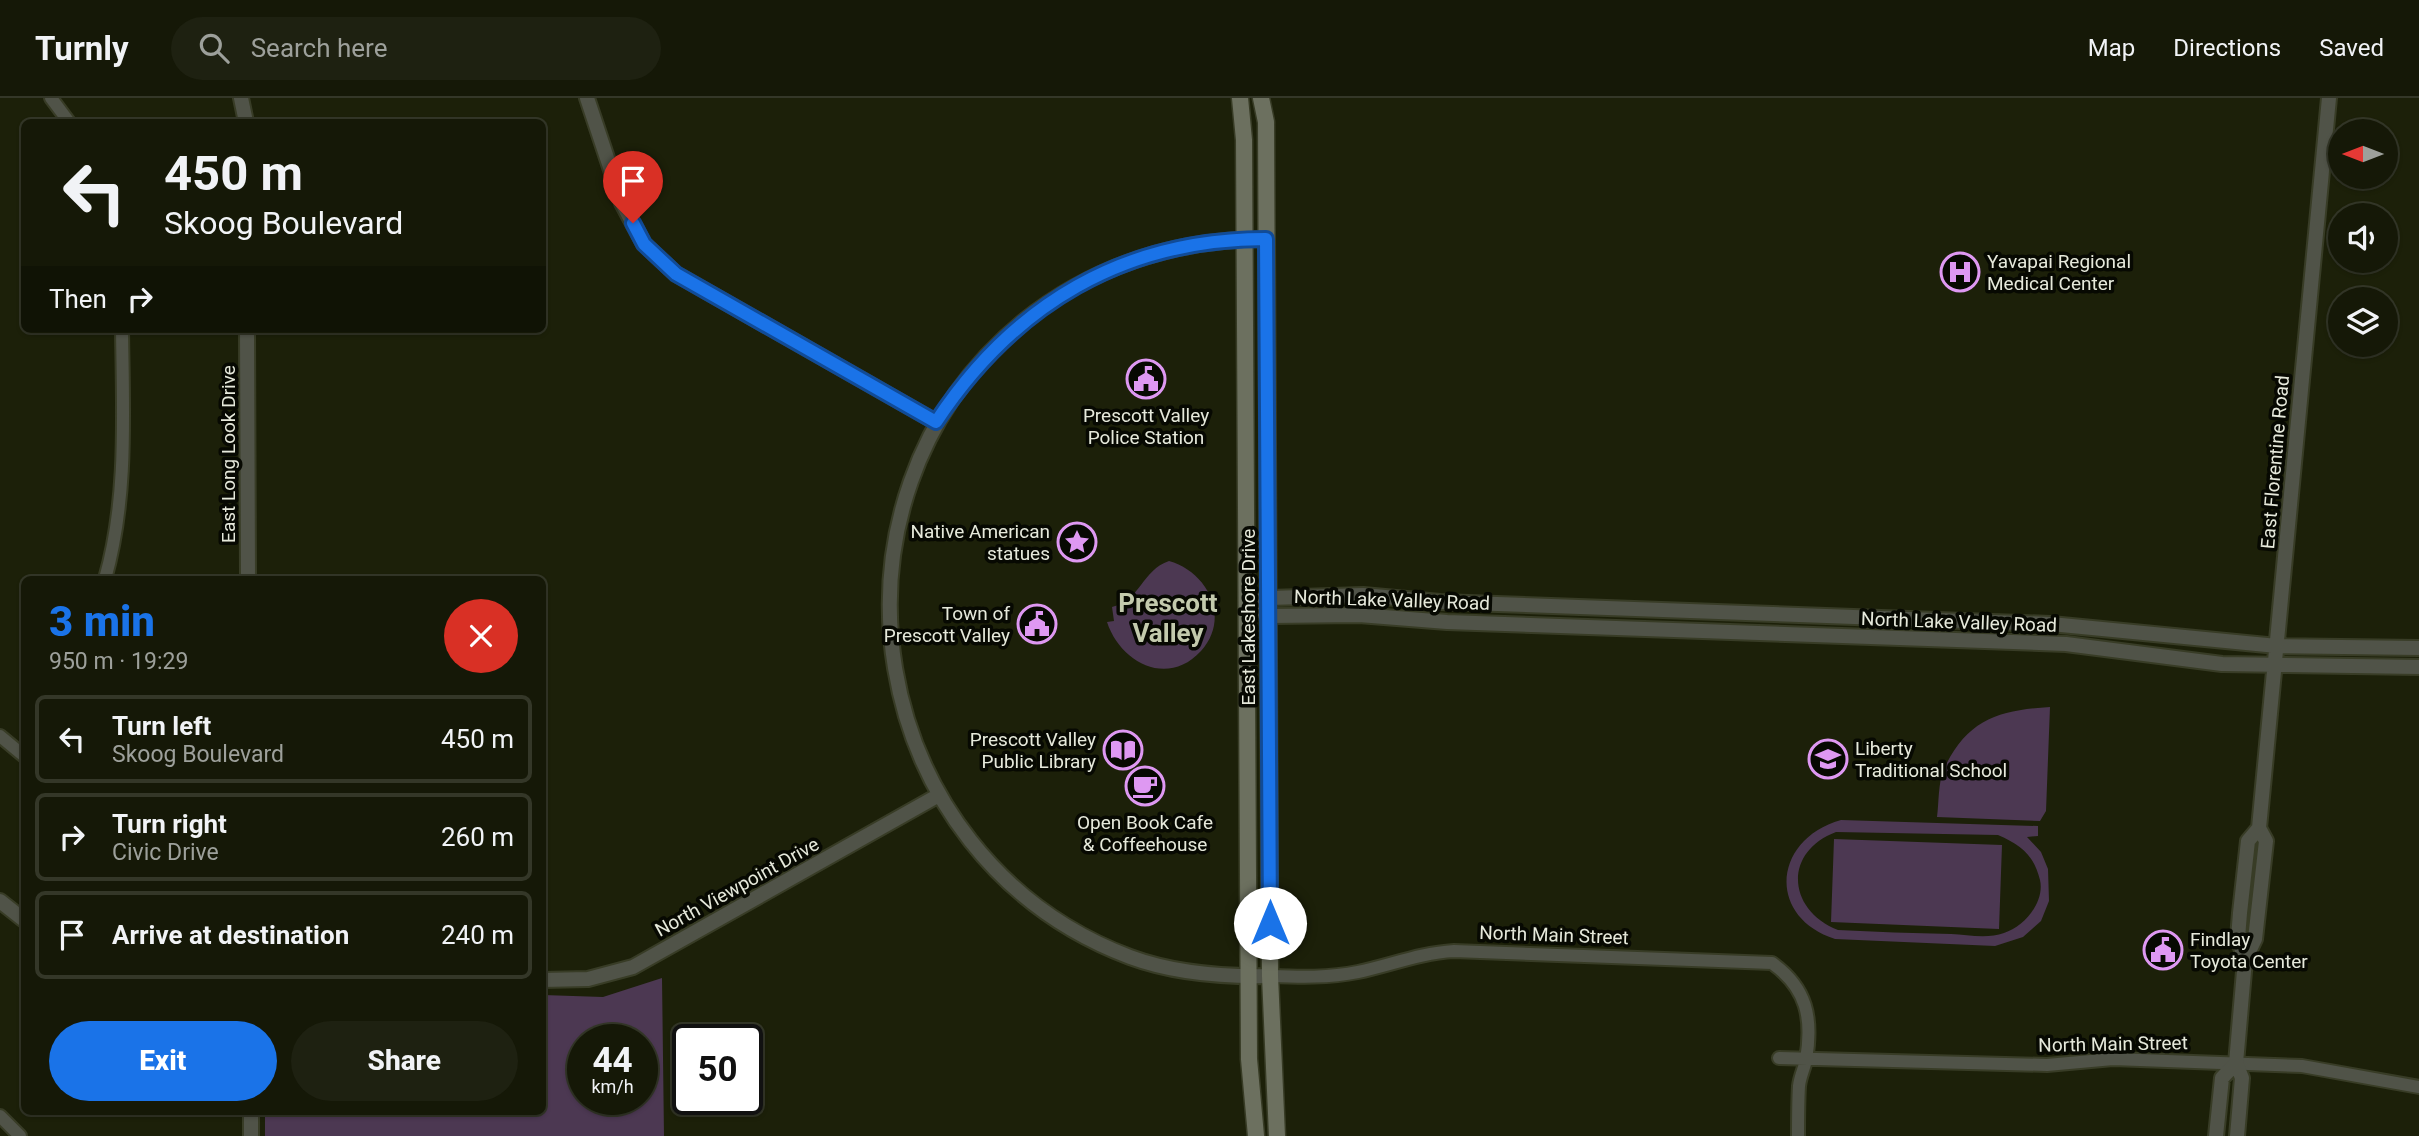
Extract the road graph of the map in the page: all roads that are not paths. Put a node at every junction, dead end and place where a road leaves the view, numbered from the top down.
1 (51, 98) edge
2 (244, 98) edge
3 (587, 98) edge
4 (1240, 98) edge
5 (1261, 98) edge
6 (2329, 98) edge
7 (67, 119) edge
8 (246, 119) edge
9 (1244, 239) junction
10 (1266, 239) junction
11 (122, 333) edge
12 (247, 333) edge
13 (936, 422) junction
14 (105, 576) edge
15 (248, 576) edge
16 (1268, 598) junction
17 (1247, 604) junction
18 (1269, 616) junction
19 (2277, 646) junction
20 (2419, 648) edge
21 (2276, 667) junction
22 (2419, 667) edge
23 (0, 736) edge
24 (21, 749) edge
25 (939, 795) junction
26 (0, 901) edge
27 (21, 918) edge
28 (1270, 976) junction
29 (1250, 977) junction
30 (546, 980) edge
31 (1779, 1058) dead end
32 (1806, 1058) junction
33 (2236, 1063) junction
34 (2419, 1087) edge
35 (251, 1115) edge
36 (0, 1116) edge
37 (20, 1136) edge
38 (251, 1136) edge
39 (1256, 1136) edge
40 (1277, 1136) edge
41 (1798, 1136) edge
42 (2216, 1136) edge
43 (2237, 1136) edge

1 - 7 street
2 - 8 street
3 - 13 street
4 - 9 main road, East Lakeshore Drive
5 - 10 main road, East Lakeshore Drive
6 - 19 street, East Florentine Road
9 - 10 street
9 - 13 street
9 - 17 main road, East Lakeshore Drive
10 - 16 main road, East Lakeshore Drive
11 - 14 street
12 - 15 street, East Long Look Drive
13 - 25 street
16 - 17 street, North Lake Valley Road
16 - 18 main road, East Lakeshore Drive
16 - 19 street, North Lake Valley Road
17 - 18 street, North Lake Valley Road
17 - 29 main road, East Lakeshore Drive
18 - 21 street, North Lake Valley Road
18 - 28 main road, East Lakeshore Drive
19 - 20 street, North Lake Valley Road
19 - 21 street, East Florentine Road
21 - 22 street, North Lake Valley Road
21 - 33 street, East Florentine Road
23 - 24 street
25 - 29 street
25 - 30 street, North Viewpoint Drive
26 - 27 street
28 - 29 street
28 - 32 street, North Main Street
28 - 40 main road, East Lakeshore Drive
29 - 39 main road, East Lakeshore Drive
31 - 32 street, North Main Street
32 - 33 street, North Main Street
32 - 41 street
33 - 34 street, North Main Street
33 - 42 street, East Florentine Road
33 - 43 street, East Florentine Road
35 - 38 street
36 - 37 street

